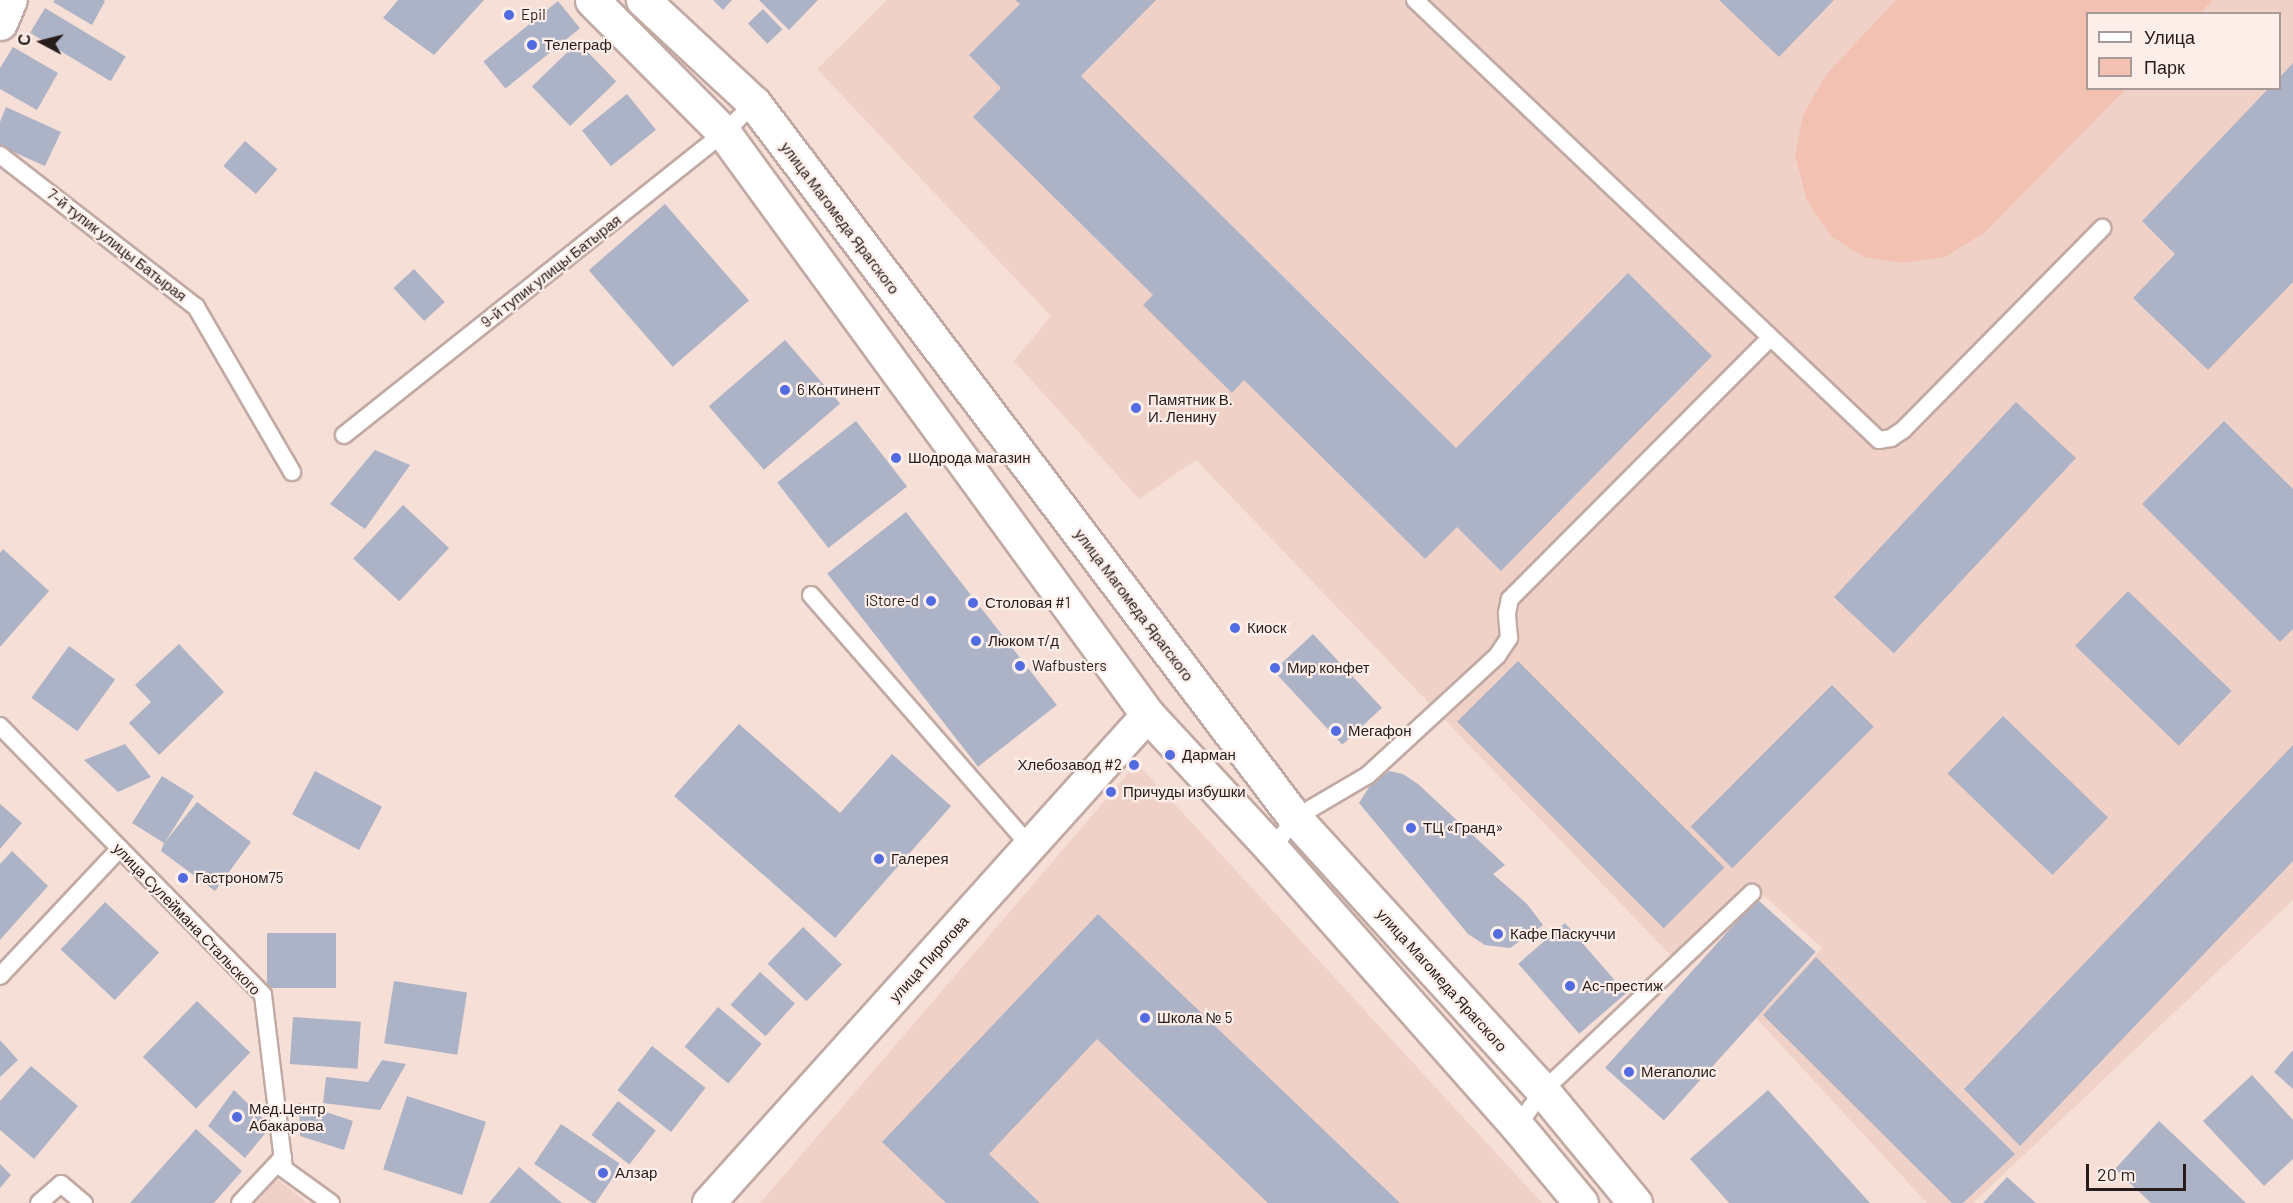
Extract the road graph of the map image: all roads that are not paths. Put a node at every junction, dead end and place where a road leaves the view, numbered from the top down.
1 (10, 0) edge
2 (592, 0) edge
3 (643, 0) edge
4 (1415, 0) edge
5 (0, 23) edge
6 (754, 104) junction
7 (724, 134) junction
8 (0, 155) edge
9 (2102, 228) dead end
10 (1770, 338) junction
11 (344, 435) dead end
12 (291, 472) dead end
13 (811, 595) dead end
14 (1148, 715) junction
15 (0, 726) edge
16 (1295, 818) junction
17 (1030, 846) junction
18 (120, 848) junction
19 (1272, 849) junction
20 (1752, 893) dead end
21 (0, 976) edge
22 (1543, 1091) junction
23 (1517, 1126) junction
24 (283, 1157) junction
25 (39, 1203) edge
26 (84, 1203) edge
27 (240, 1203) edge
28 (331, 1203) edge
29 (709, 1203) edge
30 (1581, 1203) edge
31 (1635, 1203) edge

1 - 5 main road
2 - 7 main road
3 - 6 main road, улица Магомеда Ярагского
4 - 10 lane
6 - 7 lane, 9-й тупик улицы Батырая
6 - 16 main road, улица Магомеда Ярагского
7 - 11 lane, 9-й тупик улицы Батырая
7 - 14 main road
8 - 12 lane, 7-й тупик улицы Батырая
9 - 10 lane
10 - 16 lane
13 - 17 lane
14 - 17 street, улица Пирогова
14 - 19 main road
15 - 18 lane, улица Сулеймана Стальского
16 - 19 lane
16 - 22 main road, улица Магомеда Ярагского
17 - 29 street, улица Пирогова
18 - 21 lane
18 - 24 lane, улица Сулеймана Стальского
19 - 23 main road
20 - 22 lane
22 - 23 lane
22 - 31 main road, улица Магомеда Ярагского
23 - 30 main road
24 - 27 lane
24 - 28 lane, улица Сулеймана Стальского
25 - 26 lane

